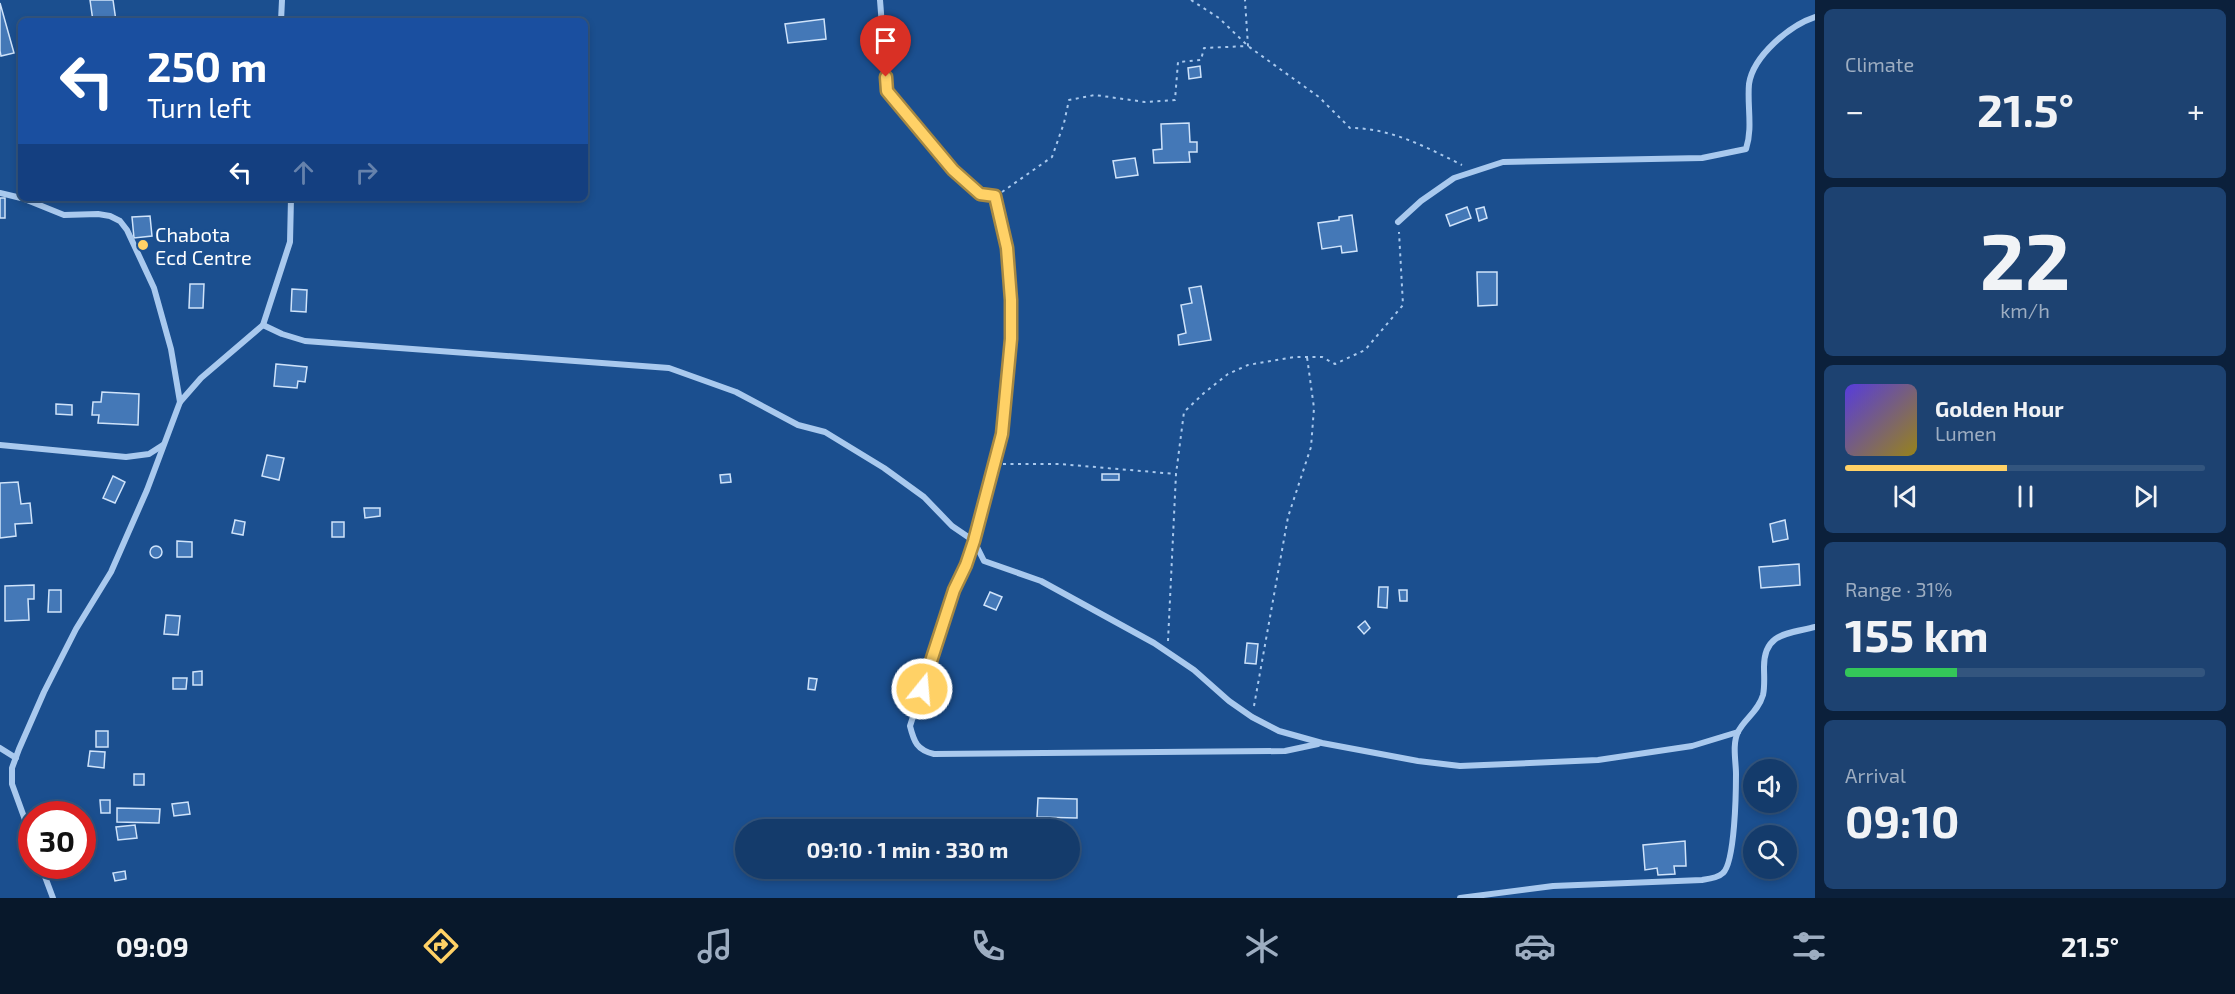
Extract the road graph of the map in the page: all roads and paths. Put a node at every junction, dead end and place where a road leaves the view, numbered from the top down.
1 (282, 0) edge
2 (880, 0) edge
3 (1191, 0) edge
4 (1245, 0) edge
5 (1815, 17) edge
6 (281, 18) edge
7 (1248, 46) junction
8 (1475, 171) junction
9 (0, 194) edge
10 (995, 196) junction
11 (18, 197) edge
12 (29, 201) edge
13 (291, 201) edge
14 (1398, 222) joint
15 (263, 325) junction
16 (1306, 357) junction
17 (180, 402) junction
18 (0, 445) edge
19 (164, 445) junction
20 (994, 464) junction
21 (1176, 474) junction
22 (974, 541) junction
23 (1815, 627) edge
24 (1167, 652) junction
25 (1252, 717) junction
26 (1738, 732) junction
27 (1322, 743) junction
28 (0, 747) edge
29 (16, 758) junction
30 (18, 801) edge
31 (46, 879) edge
32 (53, 898) edge
33 (1460, 898) edge

1 - 6 street
2 - 10 street
3 - 7 path
4 - 7 path
5 - 8 street
7 - 8 path
7 - 10 path
8 - 14 street
9 - 11 street
10 - 20 street
12 - 17 street
13 - 15 street
14 - 16 path
15 - 17 street
15 - 22 street
16 - 21 path
16 - 25 path
17 - 19 street
18 - 19 street
19 - 29 street
20 - 21 path
20 - 22 street
21 - 24 path
22 - 24 street
22 - 27 street
23 - 26 street
24 - 25 street
25 - 27 street
26 - 27 street
26 - 33 street
28 - 29 street
29 - 30 street
31 - 32 street

